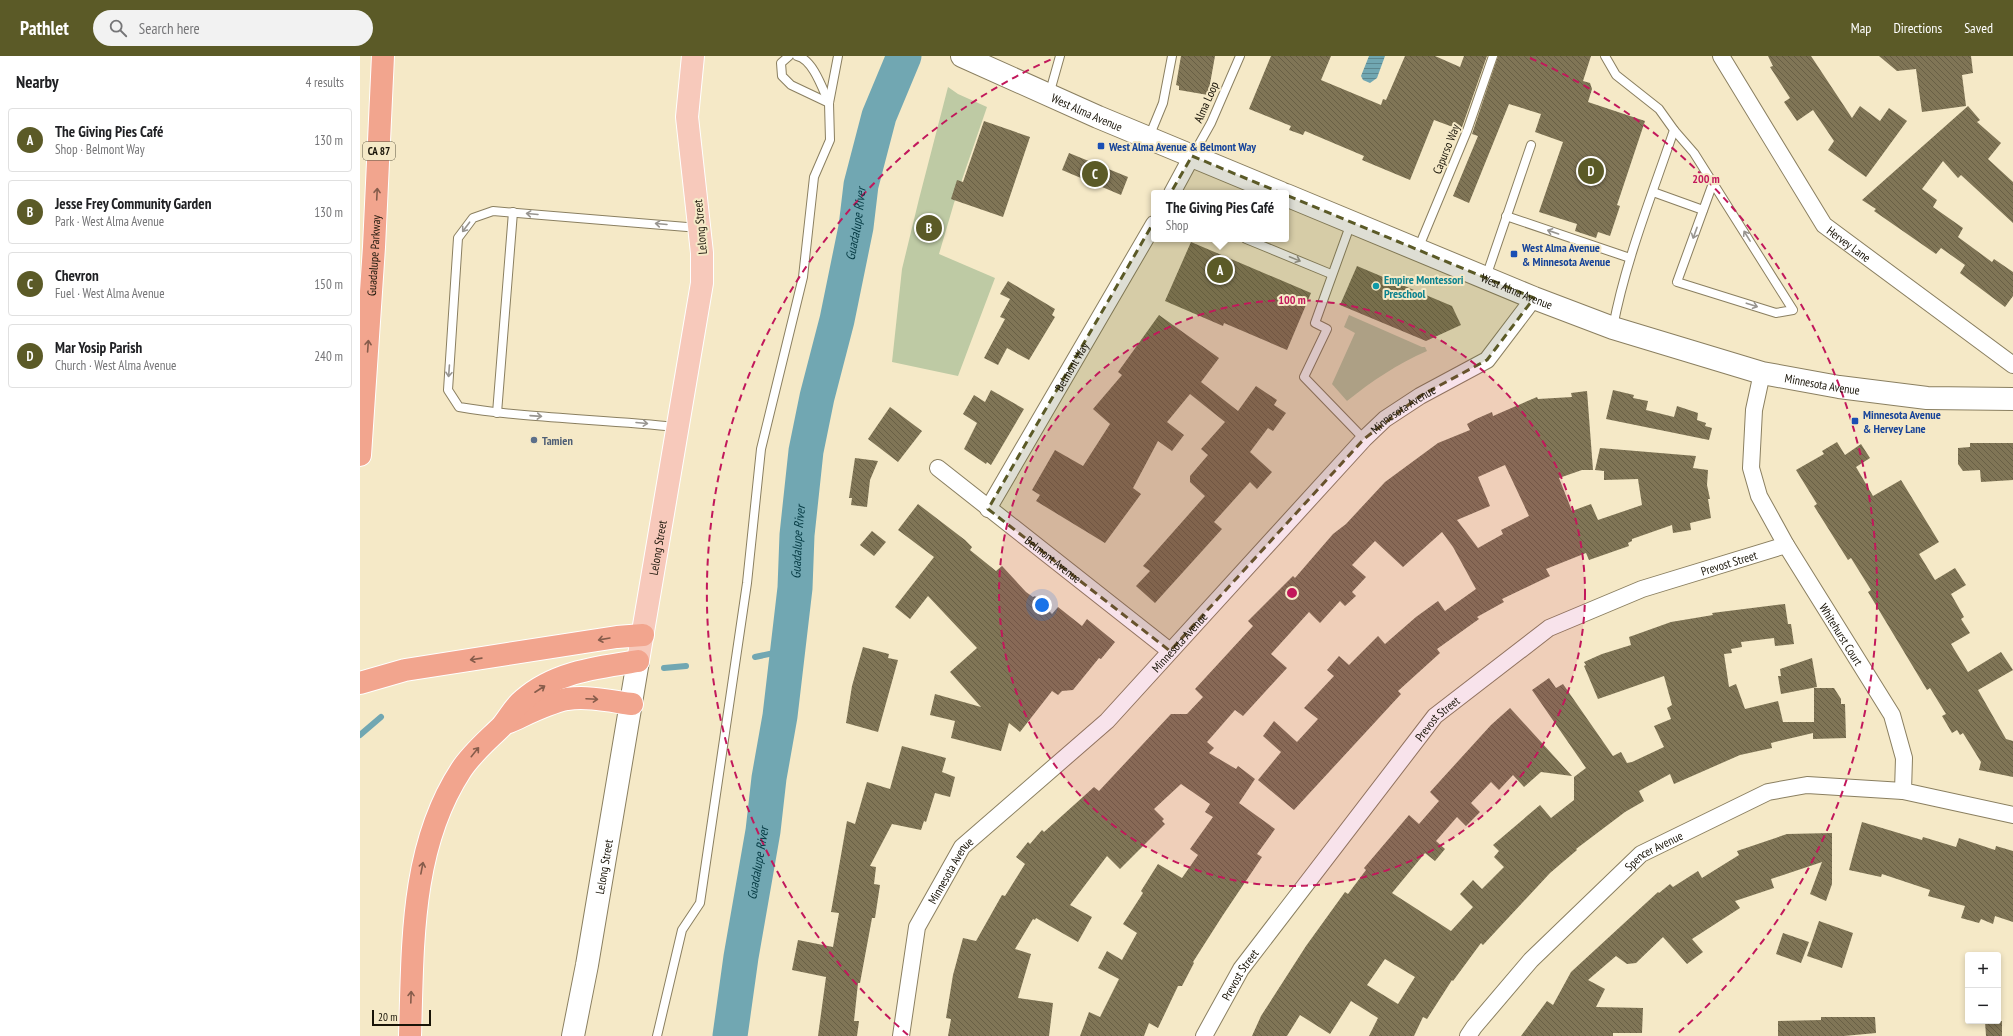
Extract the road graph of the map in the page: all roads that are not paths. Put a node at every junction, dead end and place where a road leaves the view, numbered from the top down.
1 (383, 56) edge
2 (693, 56) edge
3 (789, 56) edge
4 (797, 56) edge
5 (838, 56) edge
6 (962, 56) edge
7 (1060, 56) edge
8 (1172, 56) edge
9 (1240, 56) edge
10 (1493, 56) edge
11 (1605, 56) edge
12 (1721, 56) edge
13 (1048, 95) junction
14 (829, 103) junction
15 (1674, 130) junction
16 (1149, 138) junction
17 (1531, 145) dead end
18 (1192, 156) junction
19 (1713, 183) junction
20 (1174, 190) edge
21 (1274, 190) edge
22 (1653, 192) junction
23 (1289, 196) edge
24 (1703, 210) junction
25 (513, 212) junction
26 (1506, 216) junction
27 (1351, 222) junction
28 (700, 228) junction
29 (1151, 229) edge
30 (1253, 242) edge
31 (1417, 249) junction
32 (1630, 258) junction
33 (1331, 274) junction
34 (1486, 278) junction
35 (1534, 298) junction
36 (1613, 328) junction
37 (1638, 336) joint
38 (2013, 365) edge
39 (1762, 373) junction
40 (2013, 398) edge
41 (497, 413) junction
42 (679, 428) junction
43 (1364, 439) junction
44 (360, 455) edge
45 (938, 468) dead end
46 (988, 509) junction
47 (1786, 545) junction
48 (643, 635) junction
49 (1170, 651) junction
50 (638, 662) junction
51 (360, 683) edge
52 (632, 704) junction
53 (502, 726) junction
54 (1902, 791) junction
55 (2013, 815) edge
56 (410, 1036) edge
57 (573, 1036) edge
58 (657, 1036) edge
59 (901, 1036) edge
60 (1204, 1036) edge
61 (1468, 1036) edge

44 -> 1 highway, Guadalupe Parkway / CA 87
2 - 28 main road, Lelong Street
3 - 14 lane
4 - 14 lane
5 - 14 lane
6 - 13 main road, West Alma Avenue
7 - 13 lane
8 - 16 lane
9 - 18 lane, Alma Loop
10 - 31 lane, Capurso Way
11 - 15 lane
12 - 38 street, Hervey Lane
13 - 16 main road, West Alma Avenue
14 - 58 lane
15 - 19 lane
15 - 22 lane
16 - 18 main road, West Alma Avenue
17 - 26 lane
18 - 20 street
18 - 21 main road, West Alma Avenue
19 - 24 lane
24 -> 19 lane
22 - 24 lane
22 - 32 lane
23 - 27 main road, West Alma Avenue
28 -> 25 lane
25 - 41 lane
25 -> 41 lane
32 -> 26 lane
26 - 34 lane
27 - 31 main road, West Alma Avenue
27 - 33 lane
28 - 42 main road, Lelong Street
29 - 46 street, Belmont Way
30 -> 33 lane
31 - 34 main road, West Alma Avenue
32 - 36 lane
33 - 43 lane
34 - 35 main road, West Alma Avenue
35 - 36 main road, West Alma Avenue
35 - 43 street, Minnesota Avenue
36 - 37 main road, West Alma Avenue
37 - 39 main road, Minnesota Avenue
39 - 40 main road, Minnesota Avenue
39 - 47 street, Whitehurst Court
41 -> 42 lane
42 - 48 main road, Lelong Street
43 - 49 street, Minnesota Avenue
45 - 46 street, Belmont Avenue
46 - 49 street, Belmont Avenue
47 - 54 street, Whitehurst Court
47 - 60 street, Prevost Street
48 - 50 main road, Lelong Street
48 -> 51 highway
49 - 59 street, Minnesota Avenue
50 - 52 main road, Lelong Street
53 -> 50 highway
53 -> 52 highway
52 - 57 main road, Lelong Street
56 -> 53 highway
54 - 55 street
54 - 61 street, Spencer Avenue

